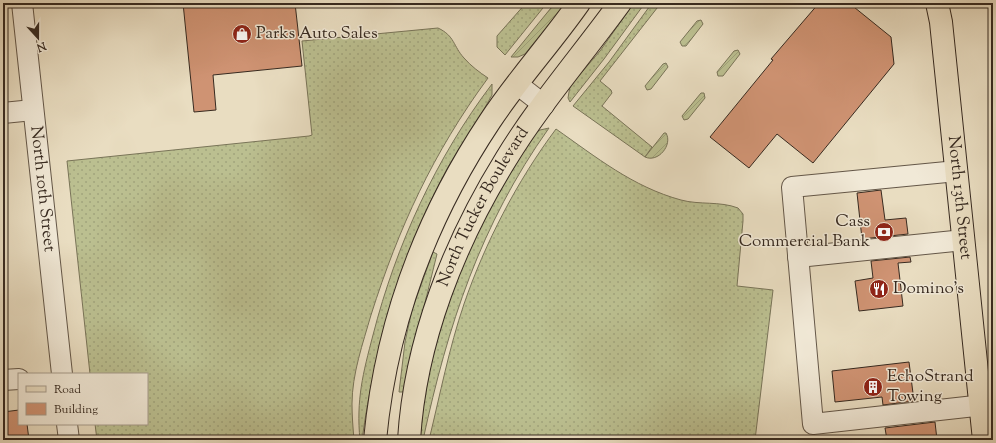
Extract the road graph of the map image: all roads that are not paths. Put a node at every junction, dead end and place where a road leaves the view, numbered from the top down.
1 (22, 3) edge
2 (579, 3) edge
3 (620, 3) edge
4 (937, 3) edge
5 (517, 84) junction
6 (544, 105) junction
7 (34, 110) junction
8 (3, 113) edge
9 (957, 171) junction
10 (964, 240) junction
11 (798, 257) junction
12 (62, 373) edge
13 (18, 379) edge
14 (3, 380) edge
15 (987, 405) edge
16 (67, 425) edge
17 (69, 440) edge
18 (375, 440) edge
19 (409, 440) edge
20 (984, 440) edge

1 - 7 street, North 10th Street
2 - 5 main road, North Tucker Boulevard
3 - 6 main road, North Tucker Boulevard
4 - 9 main road, North 13th Street
5 - 6 street
5 - 18 main road, North Tucker Boulevard
6 - 19 main road, North Tucker Boulevard
7 - 8 street
7 - 12 street, North 10th Street
9 - 10 main road, North 13th Street
9 - 11 street
10 - 11 street
10 - 15 main road, North 13th Street
11 - 15 street
13 - 14 street
15 - 20 main road, North 13th Street
16 - 17 street

